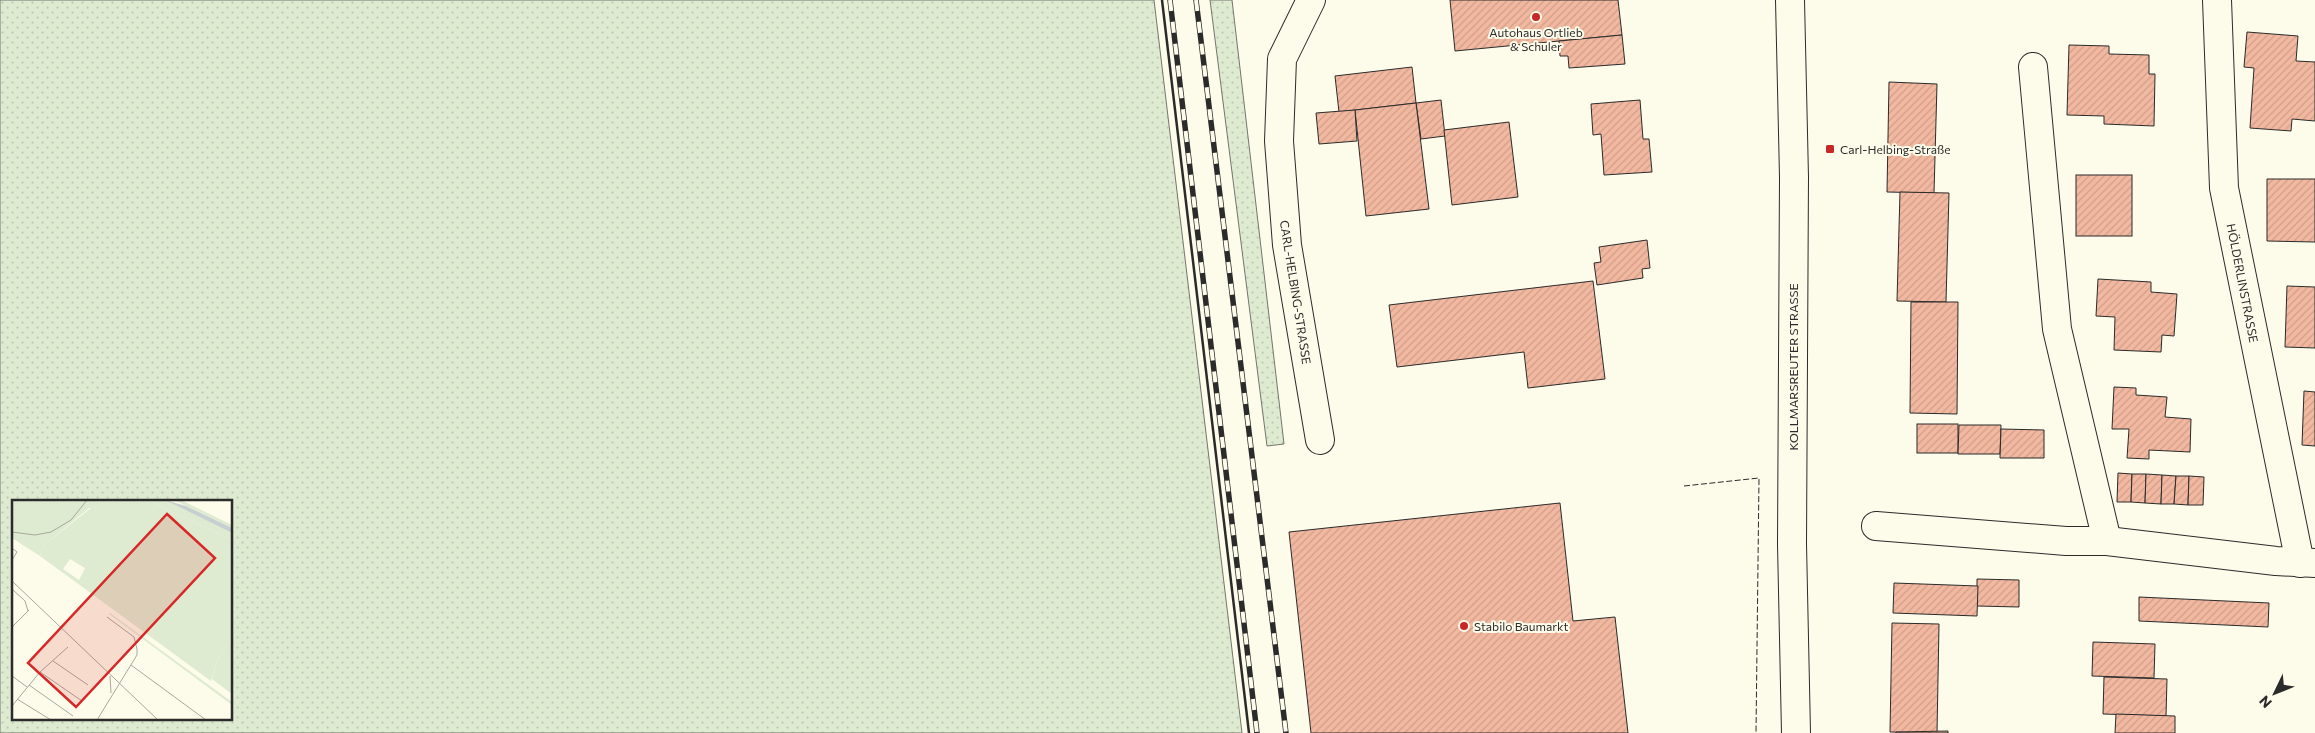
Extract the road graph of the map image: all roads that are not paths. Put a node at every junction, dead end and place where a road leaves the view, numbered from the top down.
1 (1311, 0) edge
2 (1790, 0) edge
3 (2216, 0) edge
4 (2033, 67) dead end
5 (1320, 440) dead end
6 (1876, 526) dead end
7 (2107, 541) junction
8 (2307, 563) edge
9 (1796, 733) edge

1 - 5 street, CARL-HELBING-STRASSE
2 - 9 street, KOLLMARSREUTER STRASSE
3 - 8 street, HÖLDERLINSTRASSE
4 - 7 street
6 - 7 street, HÖLDERLINSTRASSE
7 - 8 street, HÖLDERLINSTRASSE

